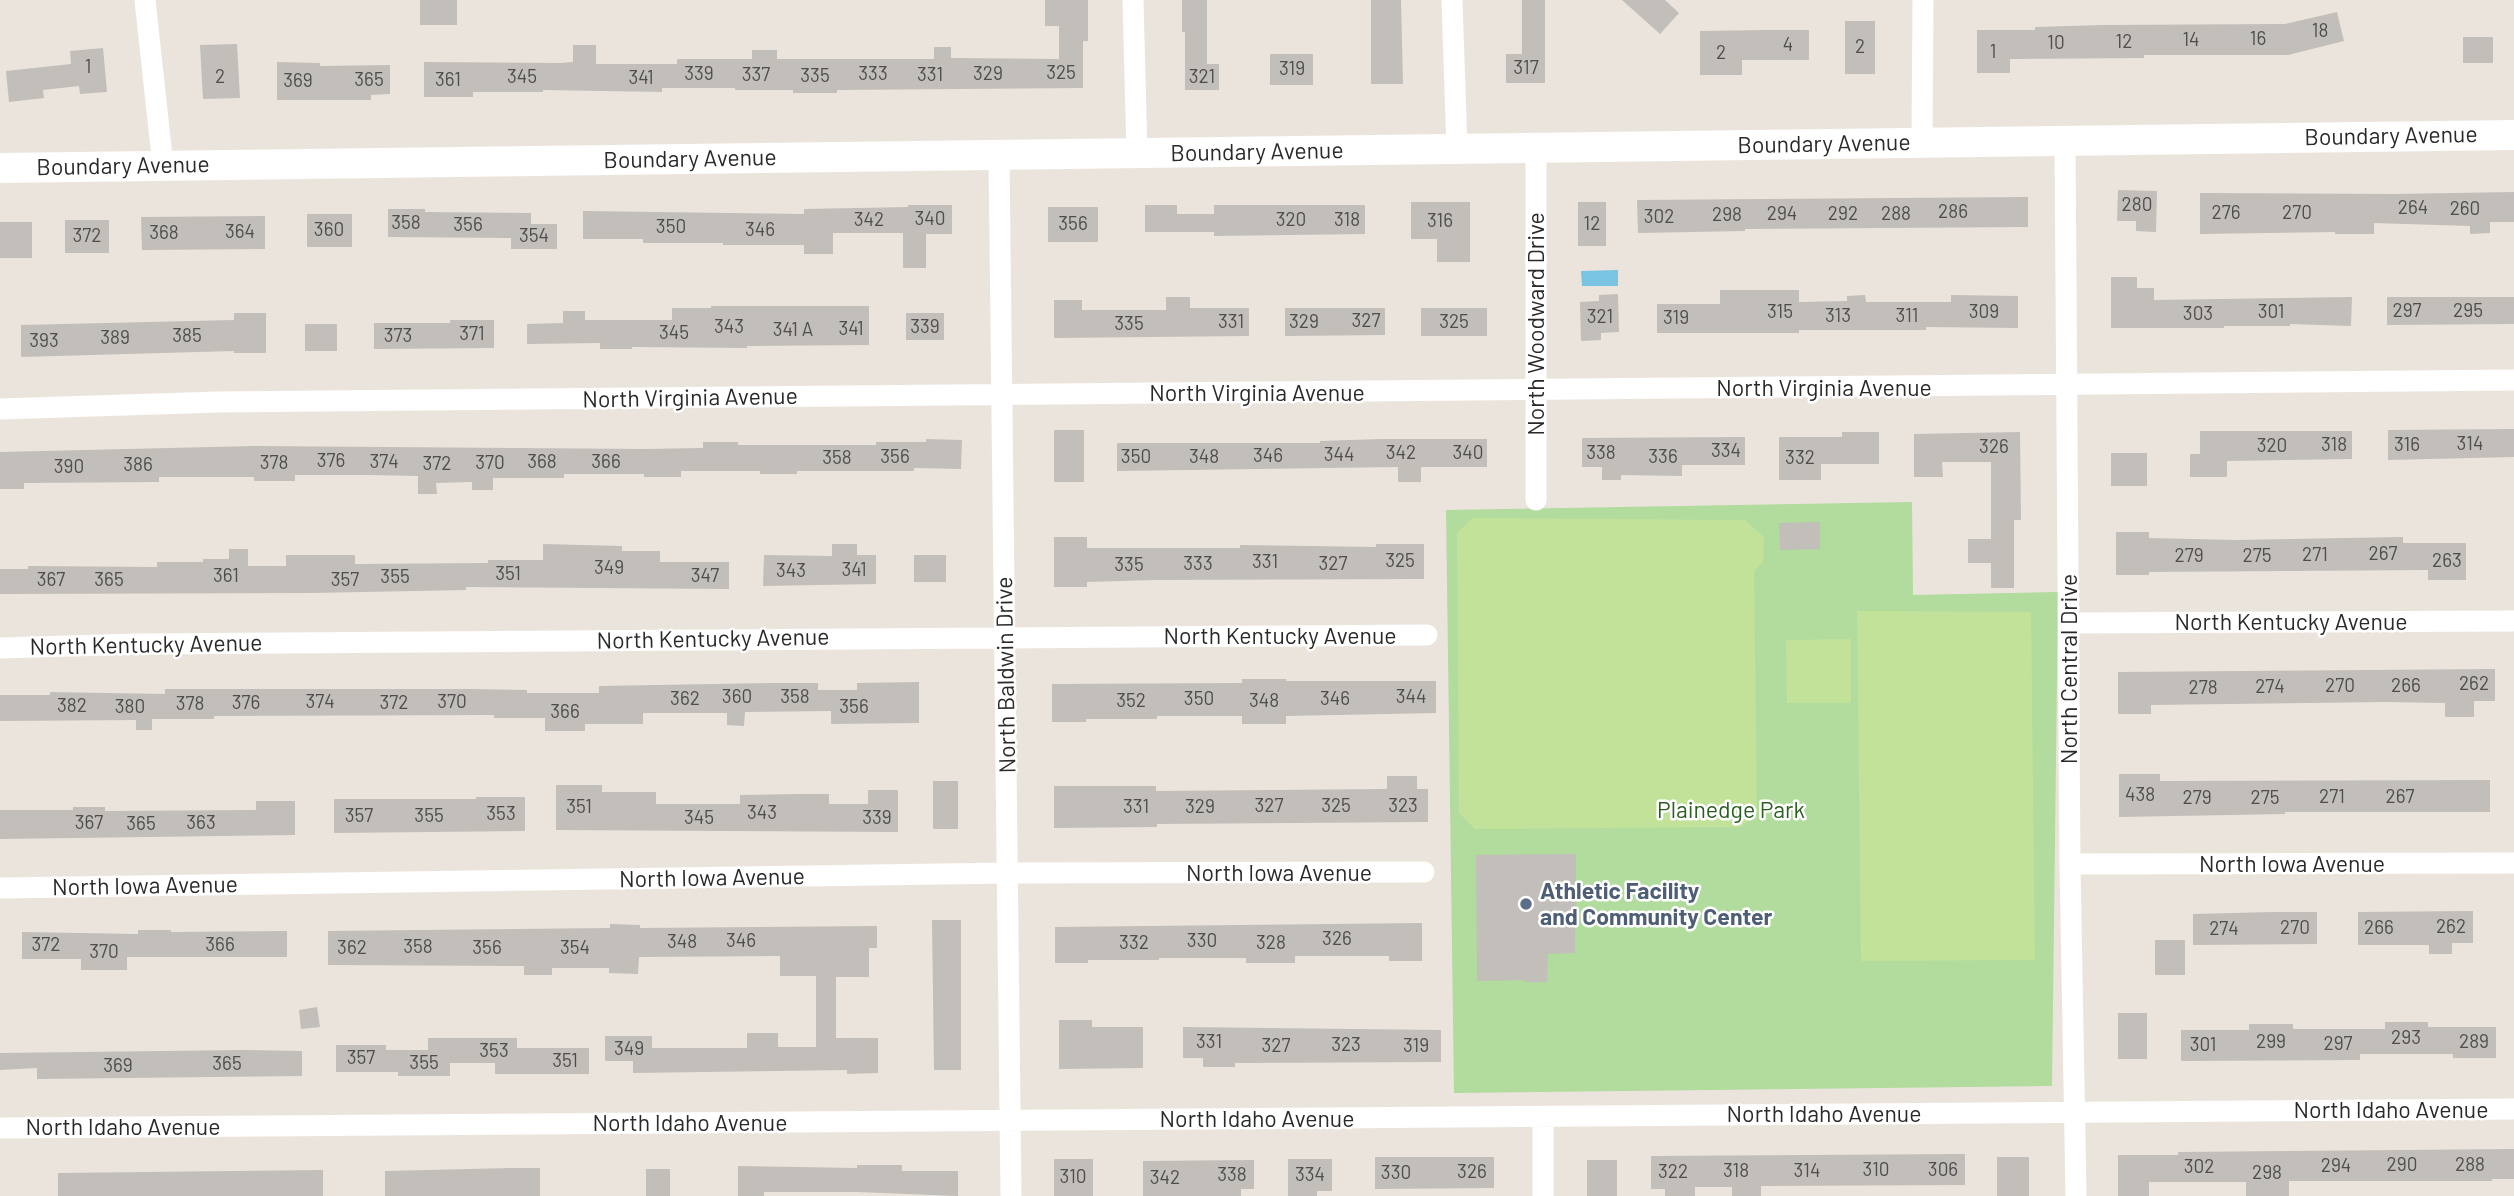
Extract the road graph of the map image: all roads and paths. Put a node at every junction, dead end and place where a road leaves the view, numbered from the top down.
1 (145, 0) edge
2 (1133, 0) edge
3 (1452, 0) edge
4 (1923, 0) edge
5 (2514, 135) edge
6 (2065, 142) junction
7 (1922, 143) junction
8 (1536, 148) junction
9 (1457, 149) junction
10 (1137, 153) junction
11 (999, 155) junction
12 (163, 166) junction
13 (0, 168) edge
14 (2514, 380) edge
15 (2067, 386) junction
16 (1536, 390) junction
17 (1003, 395) junction
18 (0, 410) edge
19 (1536, 500) dead end
20 (2514, 621) edge
21 (2068, 623) junction
22 (1427, 635) dead end
23 (1006, 637) junction
24 (0, 648) edge
25 (2514, 863) edge
26 (2070, 864) junction
27 (1424, 872) dead end
28 (1008, 873) junction
29 (0, 888) edge
30 (2514, 1110) edge
31 (2075, 1112) junction
32 (1543, 1117) junction
33 (1010, 1121) junction
34 (0, 1128) edge
35 (1011, 1196) edge
36 (1543, 1196) edge
37 (2076, 1196) edge

1 - 12 street
2 - 10 street
3 - 9 street
4 - 7 street
5 - 6 main road, Boundary Avenue
6 - 7 main road, Boundary Avenue
6 - 15 street, North Central Drive
7 - 8 main road, Boundary Avenue
8 - 9 main road, Boundary Avenue
8 - 16 street, North Woodward Drive
9 - 10 main road, Boundary Avenue
10 - 11 main road, Boundary Avenue
11 - 12 main road, Boundary Avenue
11 - 17 street, North Baldwin Drive
12 - 13 main road, Boundary Avenue
14 - 15 street, North Virginia Avenue
15 - 16 street, North Virginia Avenue
15 - 21 street, North Central Drive
16 - 17 street, North Virginia Avenue
16 - 19 street, North Woodward Drive
17 - 18 street, North Virginia Avenue
17 - 23 street, North Baldwin Drive
20 - 21 street, North Kentucky Avenue
21 - 26 street, North Central Drive
22 - 23 street, North Kentucky Avenue
23 - 24 street, North Kentucky Avenue
23 - 28 street, North Baldwin Drive
25 - 26 street, North Iowa Avenue
26 - 31 street, North Central Drive
27 - 28 street, North Iowa Avenue
28 - 29 street, North Iowa Avenue
28 - 33 street, North Baldwin Drive
30 - 31 street, North Idaho Avenue
31 - 32 street, North Idaho Avenue
31 - 37 street, North Central Drive
32 - 33 street, North Idaho Avenue
32 - 36 street
33 - 34 street, North Idaho Avenue
33 - 35 street, North Baldwin Drive

